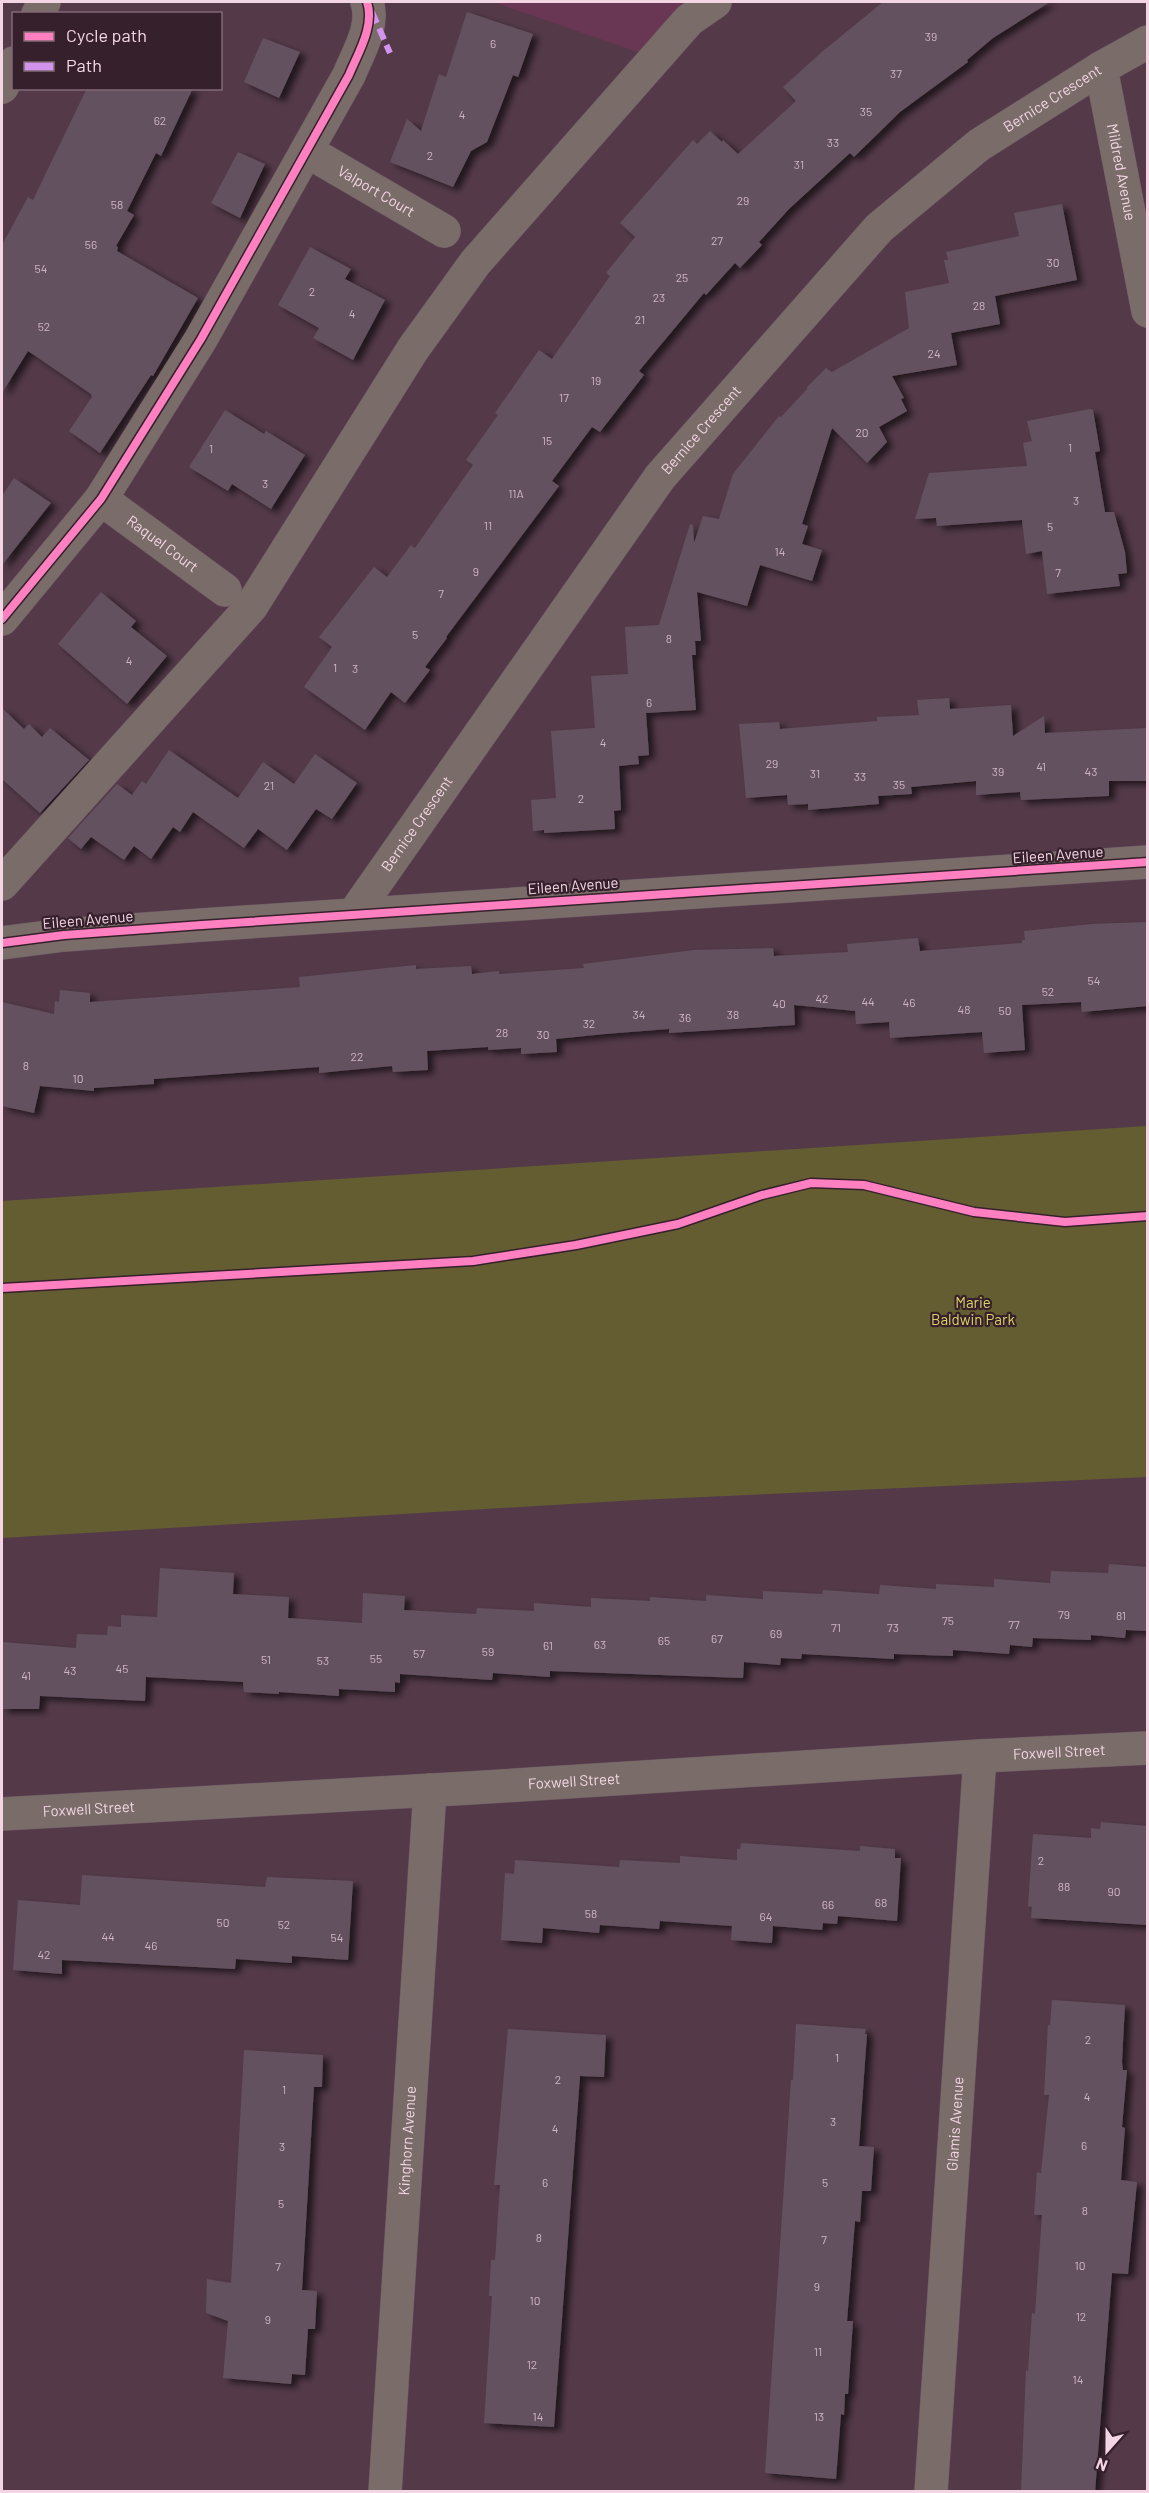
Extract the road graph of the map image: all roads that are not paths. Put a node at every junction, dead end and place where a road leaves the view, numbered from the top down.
1 (367, 2) edge
2 (715, 2) edge
3 (1148, 42) edge
4 (12, 67) edge
5 (1101, 68) junction
6 (2, 87) edge
7 (307, 151) junction
8 (444, 231) dead end
9 (1148, 311) edge
10 (100, 499) junction
11 (225, 590) dead end
12 (2, 619) edge
13 (1148, 862) edge
14 (2, 884) edge
15 (354, 914) junction
16 (2, 943) edge
17 (1148, 1748) edge
18 (980, 1755) junction
19 (430, 1790) junction
20 (2, 1814) edge
21 (385, 2492) edge
22 (931, 2492) edge

1 - 7 street
2 - 14 street
3 - 5 street, Bernice Crescent
4 - 6 street
5 - 9 street, Mildred Avenue
5 - 15 street, Bernice Crescent
7 - 8 street, Valport Court
7 - 10 street
10 - 11 street, Raquel Court
10 - 12 street
13 - 15 street, Eileen Avenue
15 - 16 street, Eileen Avenue
17 - 18 street, Foxwell Street
18 - 19 street, Foxwell Street
18 - 22 street, Glamis Avenue
19 - 20 street, Foxwell Street
19 - 21 street, Kinghorn Avenue

